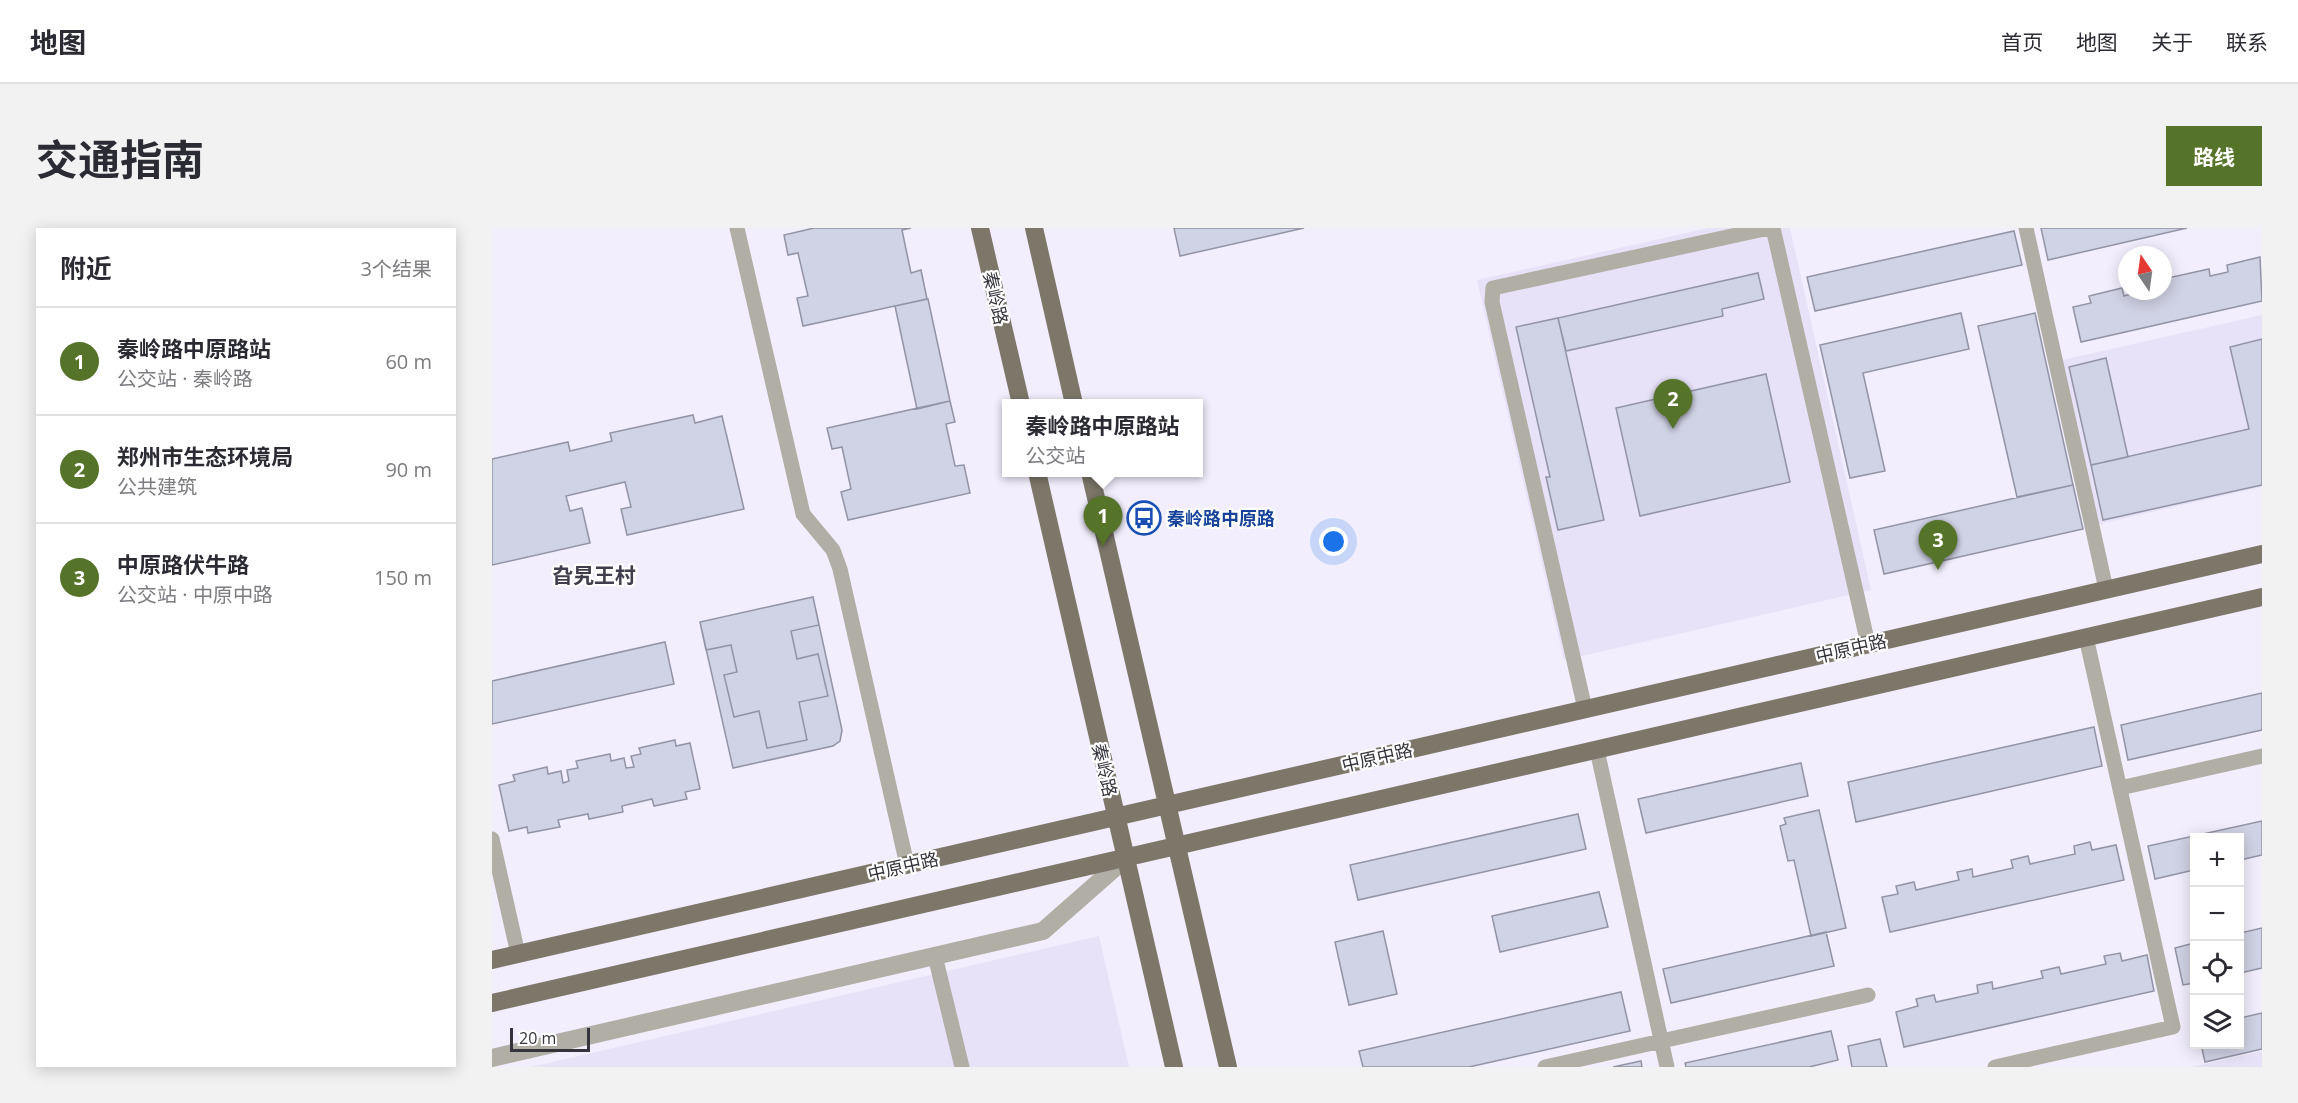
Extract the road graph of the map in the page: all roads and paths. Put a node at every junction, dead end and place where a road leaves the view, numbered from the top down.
1 (736, 228) edge
2 (980, 228) edge
3 (1034, 228) edge
4 (1768, 228) edge
5 (1773, 228) edge
6 (2026, 228) edge
7 (1020, 399) edge
8 (1073, 399) edge
9 (1037, 477) edge
10 (1091, 477) edge
11 (2262, 554) edge
12 (2106, 589) junction
13 (2262, 597) edge
14 (2086, 637) junction
15 (1868, 644) junction
16 (1585, 709) junction
17 (1597, 750) junction
18 (2262, 756) edge
19 (2120, 788) junction
20 (1167, 805) junction
21 (1116, 817) junction
22 (492, 839) edge
23 (1177, 846) junction
24 (1126, 858) junction
25 (908, 865) junction
26 (518, 954) junction
27 (935, 956) junction
28 (492, 960) edge
29 (1868, 995) dead end
30 (492, 1003) edge
31 (1662, 1041) junction
32 (492, 1058) edge
33 (962, 1067) edge
34 (1174, 1067) edge
35 (1228, 1067) edge
36 (1545, 1067) edge
37 (1667, 1067) edge
38 (1995, 1067) edge

1 - 25 lane
2 - 7 main road, 秦岭路
3 - 8 main road
4 - 16 lane
5 - 15 lane
6 - 12 lane
9 - 21 main road, 秦岭路
10 - 20 main road
11 - 12 main road, 中原中路
12 - 15 main road, 中原中路
13 - 14 main road
14 - 17 main road
14 - 19 lane
15 - 16 main road, 中原中路
16 - 20 main road, 中原中路
17 - 23 main road
17 - 31 lane
18 - 19 lane
19 - 38 lane
20 - 21 main road, 中原中路
20 - 23 main road
21 - 24 main road, 秦岭路
21 - 25 main road, 中原中路
22 - 26 lane
23 - 24 main road
23 - 35 main road
24 - 27 street
24 - 30 main road
24 - 34 main road, 秦岭路
25 - 26 main road, 中原中路
26 - 28 main road, 中原中路
27 - 32 street
27 - 33 lane
29 - 31 lane
31 - 36 lane
31 - 37 lane

